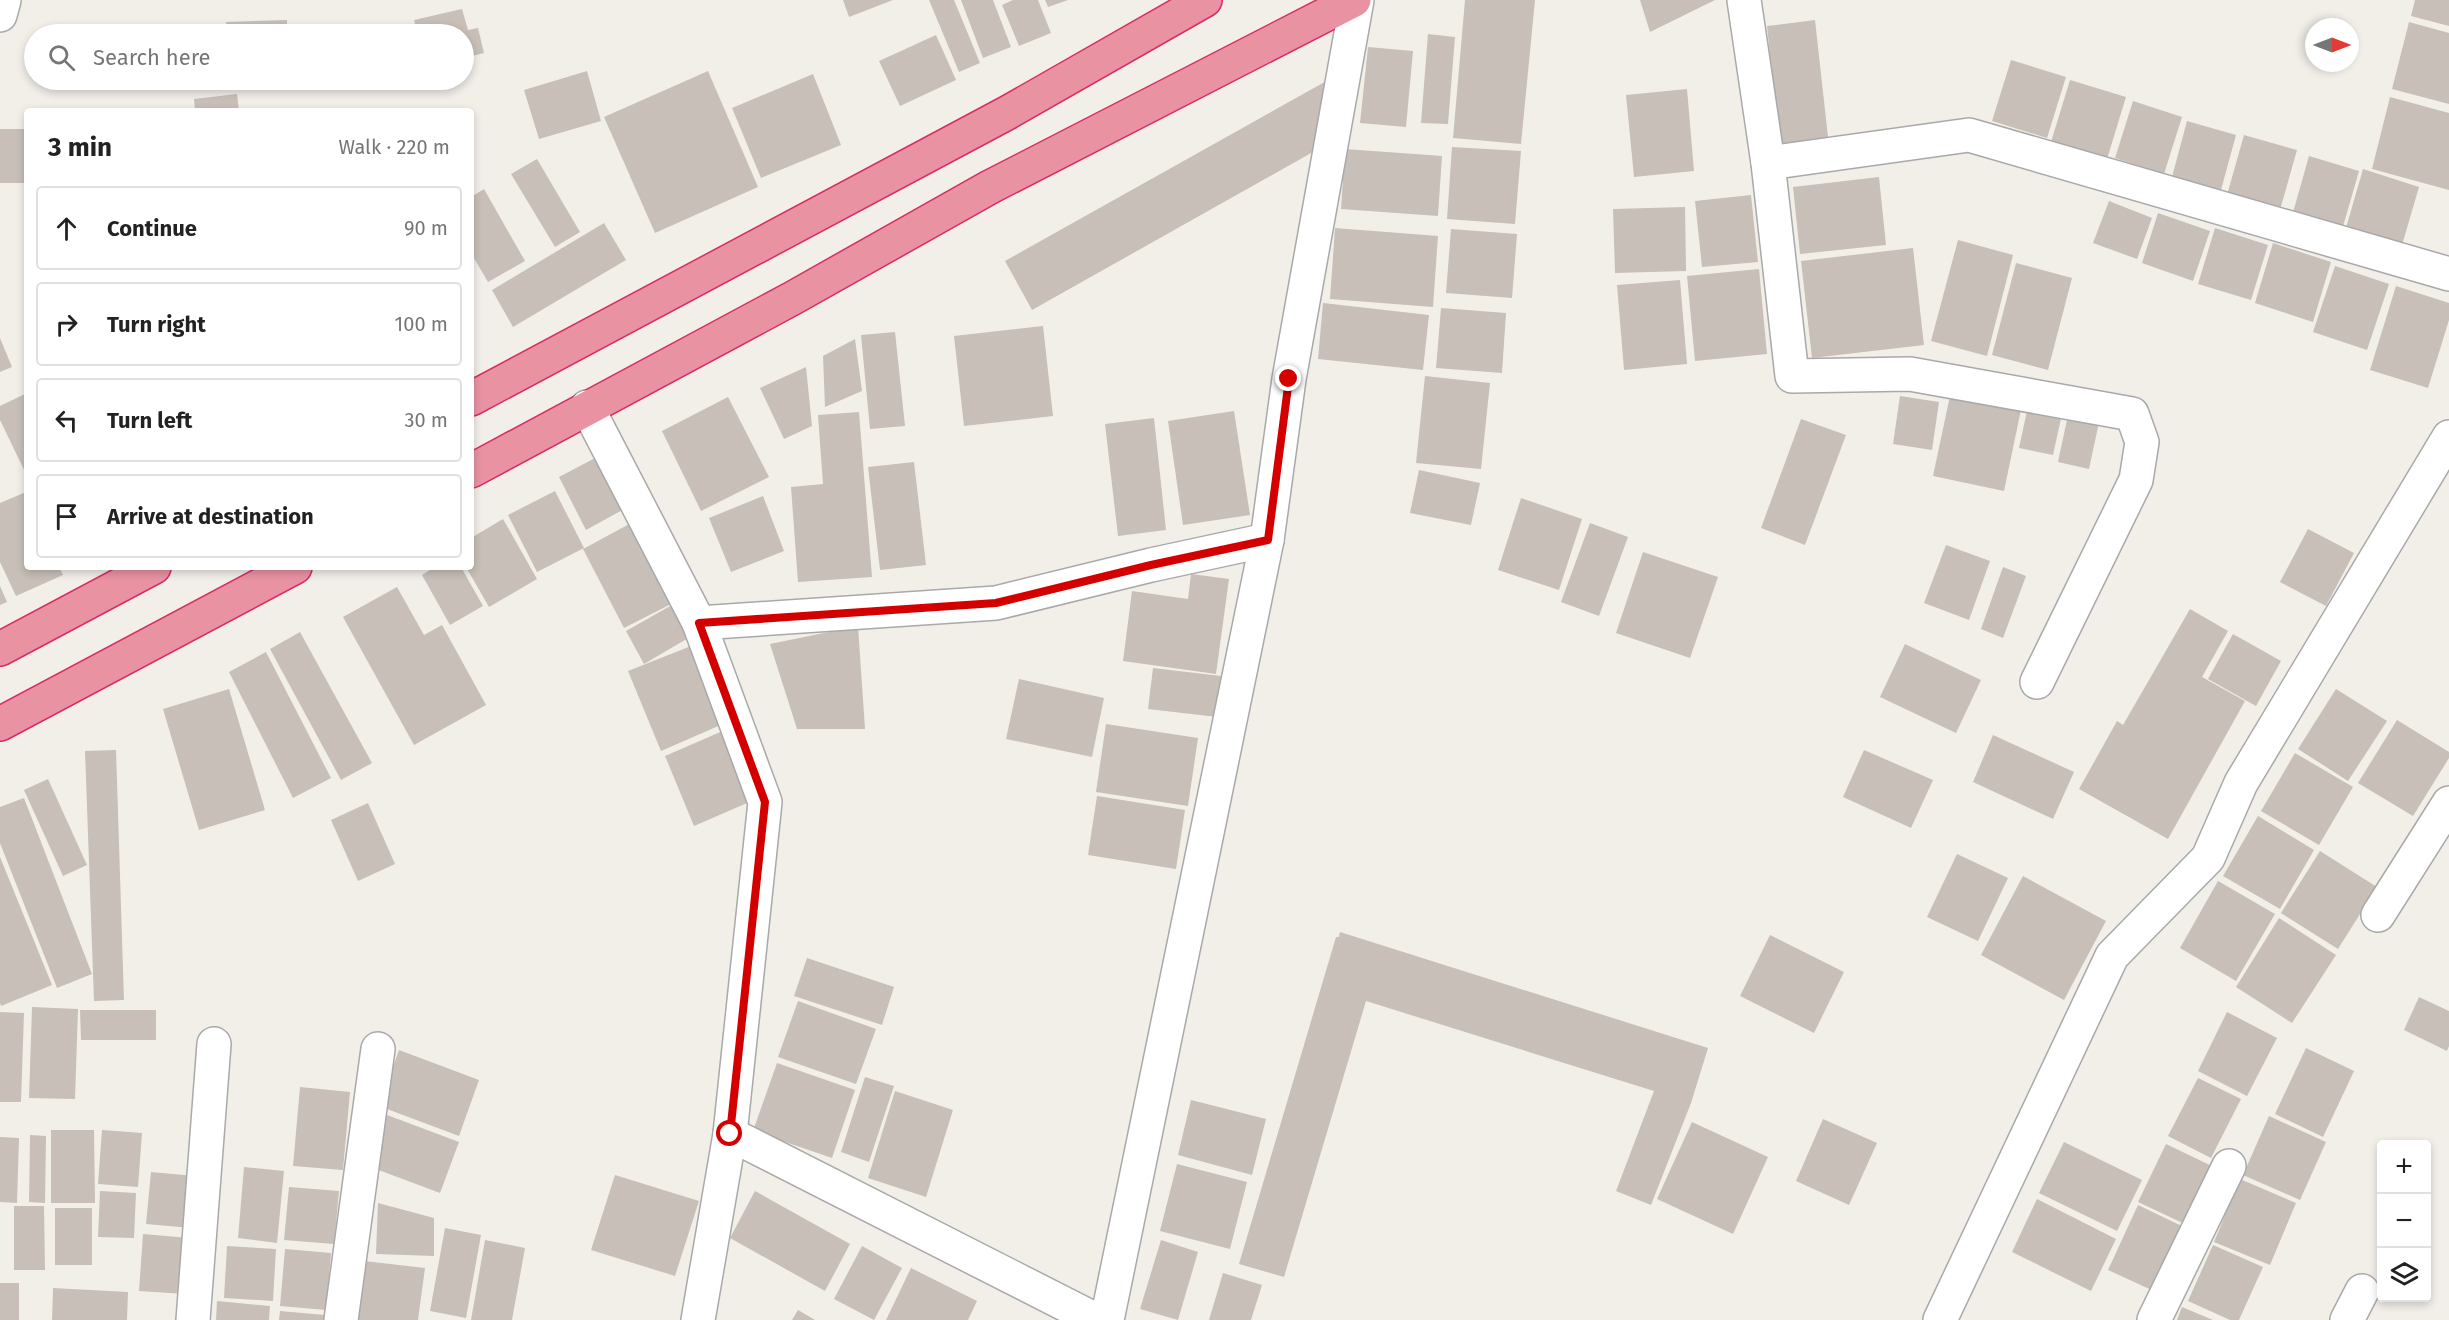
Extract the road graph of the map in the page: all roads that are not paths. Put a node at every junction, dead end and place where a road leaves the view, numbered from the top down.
1 (4, 0) edge
2 (1205, 0) edge
3 (1355, 0) edge
4 (1744, 0) edge
5 (0, 15) edge
6 (1768, 163) junction
7 (2449, 274) edge
8 (474, 397) edge
9 (587, 408) junction
10 (2449, 437) edge
11 (474, 469) edge
12 (1268, 540) junction
13 (148, 570) edge
14 (290, 570) edge
15 (699, 623) junction
16 (0, 649) edge
17 (2037, 682) dead end
18 (0, 724) edge
19 (2449, 803) edge
20 (2378, 915) dead end
21 (214, 1044) dead end
22 (378, 1049) dead end
23 (730, 1134) junction
24 (2229, 1166) dead end
25 (2362, 1291) dead end
26 (193, 1320) edge
27 (341, 1320) edge
28 (698, 1320) edge
29 (1096, 1320) edge
30 (1107, 1320) edge
31 (1940, 1320) edge
32 (2154, 1320) edge
33 (2347, 1320) edge

1 - 5 street
2 - 8 highway
3 - 9 highway
3 - 12 street
4 - 6 street
6 - 7 street
6 - 17 street
9 - 11 highway
9 - 15 street
10 - 31 street
12 - 15 street
12 - 30 street
13 - 16 highway
14 - 18 highway
15 - 23 street
19 - 20 street
21 - 26 street
22 - 27 street
23 - 28 street
23 - 29 street
24 - 32 street
25 - 33 street

